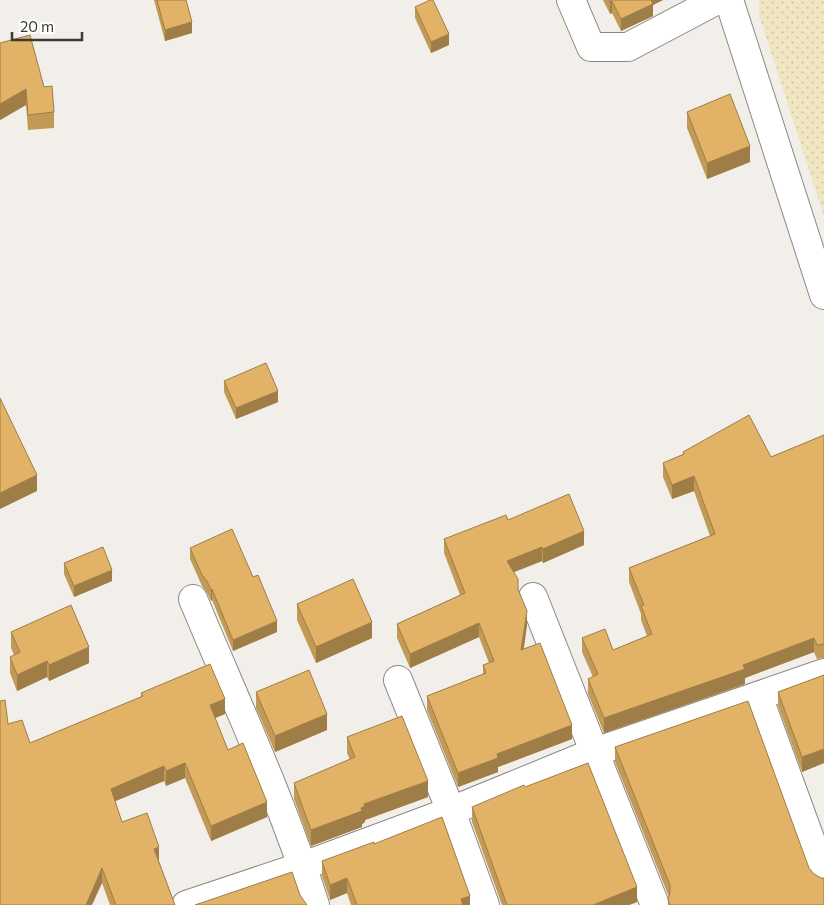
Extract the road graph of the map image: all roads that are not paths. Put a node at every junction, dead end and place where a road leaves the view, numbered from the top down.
1 (571, 0) edge
2 (717, 0) edge
3 (729, 0) edge
4 (824, 296) edge
5 (533, 598) dead end
6 (193, 599) dead end
7 (824, 673) edge
8 (398, 680) dead end
9 (758, 696) junction
10 (595, 752) junction
11 (451, 811) junction
12 (302, 866) junction
13 (824, 877) edge
14 (186, 905) edge
15 (315, 905) edge
16 (484, 905) edge
17 (655, 905) edge

1 - 2 street
3 - 4 street
5 - 10 street
6 - 12 street
7 - 9 street
8 - 11 street
9 - 10 street
9 - 13 street
10 - 11 street
10 - 17 street
11 - 12 street
11 - 16 street
12 - 14 street
12 - 15 street

